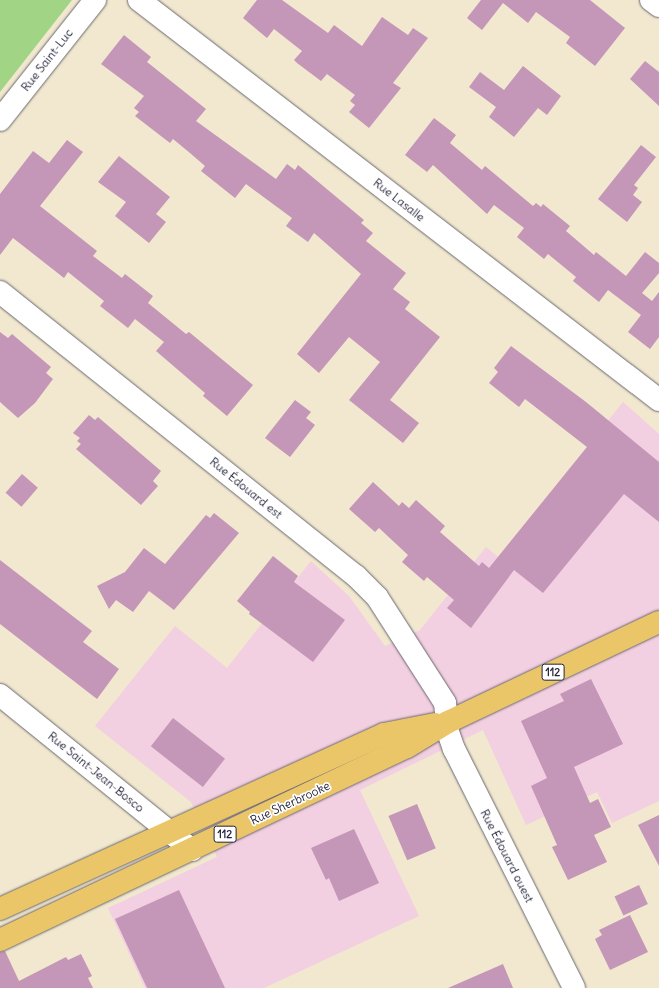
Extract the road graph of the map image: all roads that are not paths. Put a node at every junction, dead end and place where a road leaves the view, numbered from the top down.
1 (94, 0) edge
2 (139, 0) edge
3 (651, 0) edge
4 (659, 6) edge
5 (0, 120) edge
6 (0, 292) edge
7 (659, 400) edge
8 (659, 622) edge
9 (0, 695) edge
10 (448, 722) junction
11 (169, 831) junction
12 (192, 850) junction
13 (0, 909) edge
14 (0, 940) edge
15 (574, 988) edge

1 - 5 street, Rue Saint-Luc
2 - 7 street, Rue Lasalle
3 - 4 street
6 - 10 street, Rue Édouard est
8 - 10 main road, Rue Sherbrooke / 112
9 - 11 street, Rue Saint-Jean-Bosco
10 - 11 main road, Rue Sherbrooke / 112
10 - 12 main road, Rue Sherbrooke / 112
10 - 15 street, Rue Édouard ouest
11 - 12 street, Rue Saint-Jean-Bosco
11 - 13 main road, Rue Sherbrooke / 112
12 - 14 main road, Rue Sherbrooke / 112

